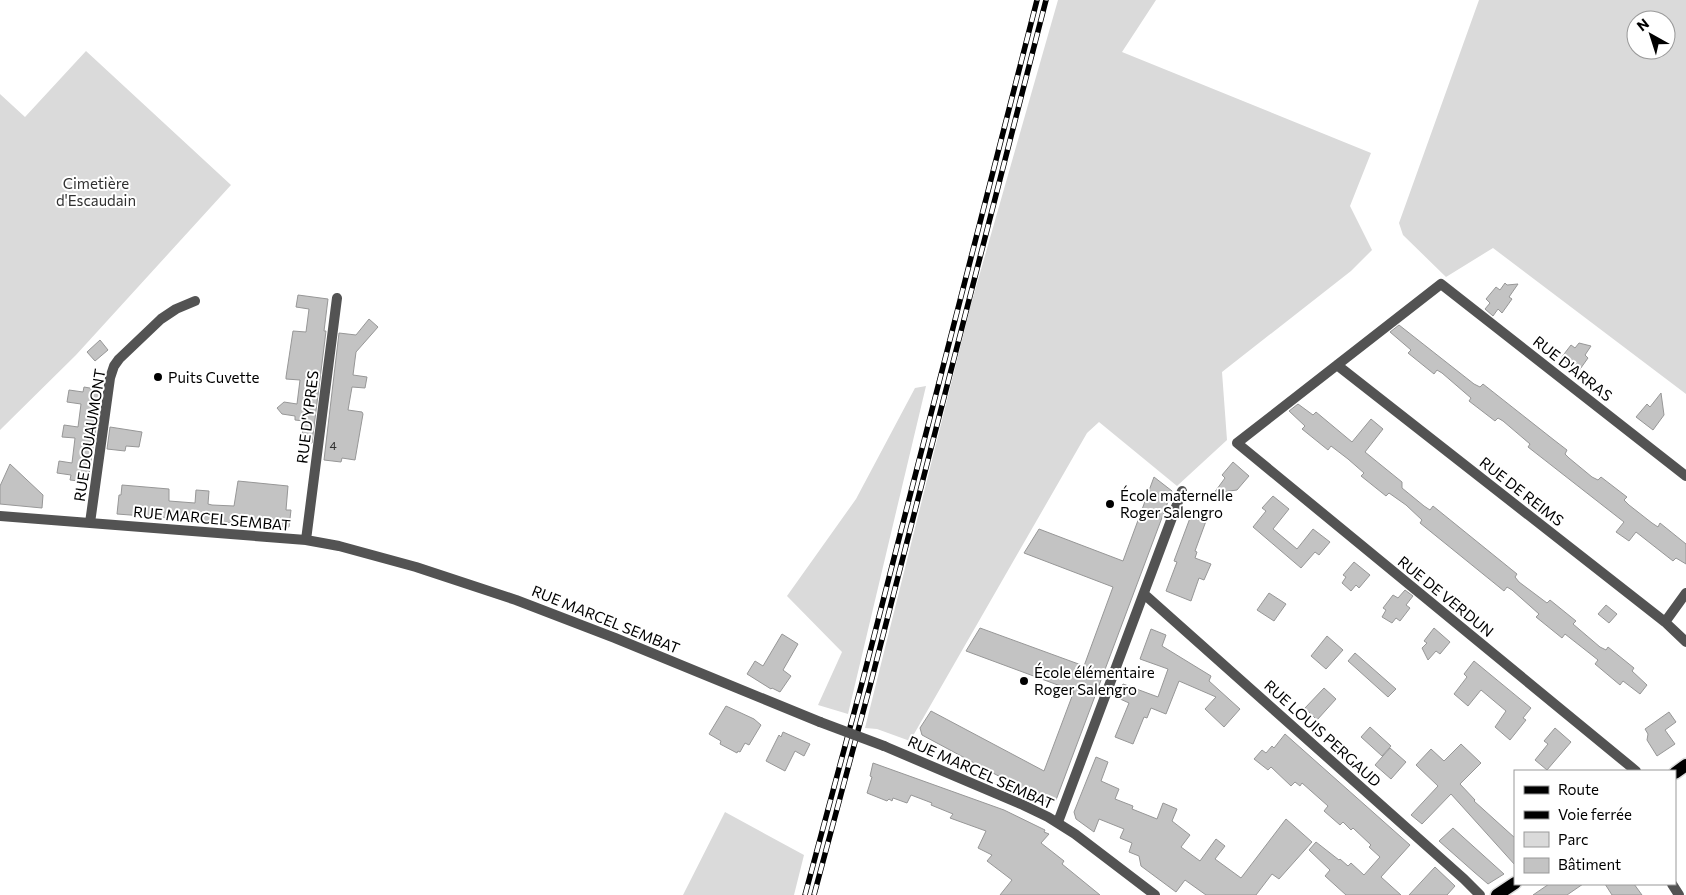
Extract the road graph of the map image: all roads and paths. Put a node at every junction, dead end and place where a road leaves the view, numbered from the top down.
1 (337, 298) dead end
2 (195, 301) dead end
3 (1337, 365) junction
4 (1686, 476) edge
5 (1182, 491) dead end
6 (0, 516) edge
7 (90, 523) junction
8 (306, 540) junction
9 (1686, 593) edge
10 (1144, 594) junction
11 (1664, 622) junction
12 (1686, 642) edge
13 (1635, 770) edge
14 (1058, 822) junction
15 (1514, 884) edge
16 (1155, 895) edge
17 (1480, 895) edge
18 (1497, 895) edge

1 - 8 street, RUE D'YPRES
2 - 7 street, RUE DOUAUMONT
3 - 4 street, RUE D'ARRAS
3 - 11 street, RUE DE REIMS
3 - 13 street, RUE DE VERDUN
5 - 10 street
6 - 7 street, RUE MARCEL SEMBAT
7 - 8 street, RUE MARCEL SEMBAT
8 - 14 street, RUE MARCEL SEMBAT, bridge
9 - 11 street
10 - 14 street
10 - 17 street, RUE LOUIS PERGAUD
11 - 12 street, RUE DE REIMS
14 - 16 street, RUE MARCEL SEMBAT
15 - 18 main road

